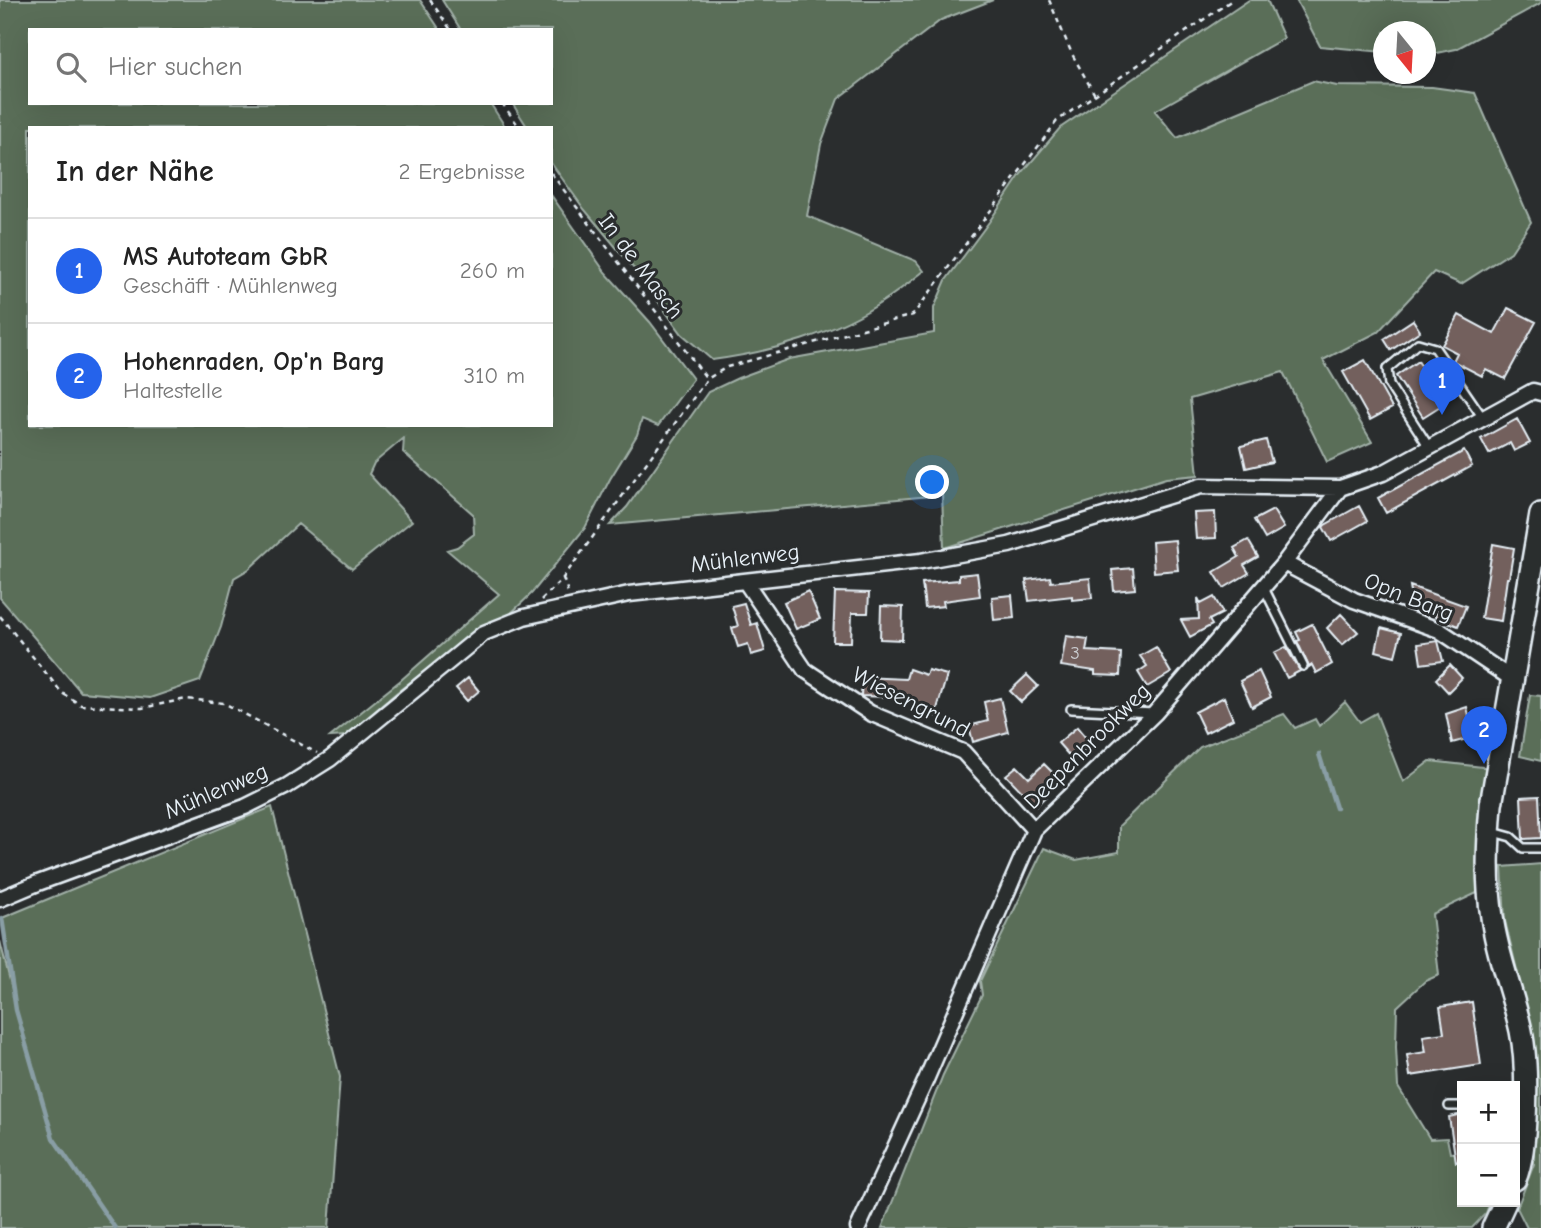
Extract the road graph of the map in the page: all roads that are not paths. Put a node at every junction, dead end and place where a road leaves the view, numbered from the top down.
1 (1541, 393) edge
2 (1483, 418) junction
3 (1429, 447) junction
4 (1340, 488) junction
5 (1541, 514) edge
6 (1284, 563) junction
7 (745, 581) junction
8 (1264, 587) junction
9 (1303, 666) dead end
10 (1512, 680) junction
11 (1071, 709) dead end
12 (1155, 713) junction
13 (1034, 830) junction
14 (1489, 830) junction
15 (1541, 848) edge
16 (0, 899) edge
17 (1449, 1106) dead end
18 (1457, 1106) edge
19 (1520, 1106) edge
20 (1503, 1207) edge
21 (858, 1228) edge
22 (1493, 1228) edge

1 - 2 street, Mühlenweg
2 - 3 street, Mühlenweg
2 - 3 lane
3 - 4 street, Mühlenweg
4 - 6 street, Deepenbrookweg
4 - 7 street, Mühlenweg
5 - 10 main road
6 - 8 street, Deepenbrookweg
6 - 10 street, Opn Barg
7 - 13 street, Wiesengrund
7 - 16 street, Mühlenweg
8 - 9 lane
8 - 12 street, Deepenbrookweg
10 - 14 main road
11 - 12 lane
12 - 13 street, Deepenbrookweg
13 - 21 street, Deepenbrookweg
14 - 15 lane
14 - 19 main road
17 - 18 lane
20 - 22 main road

